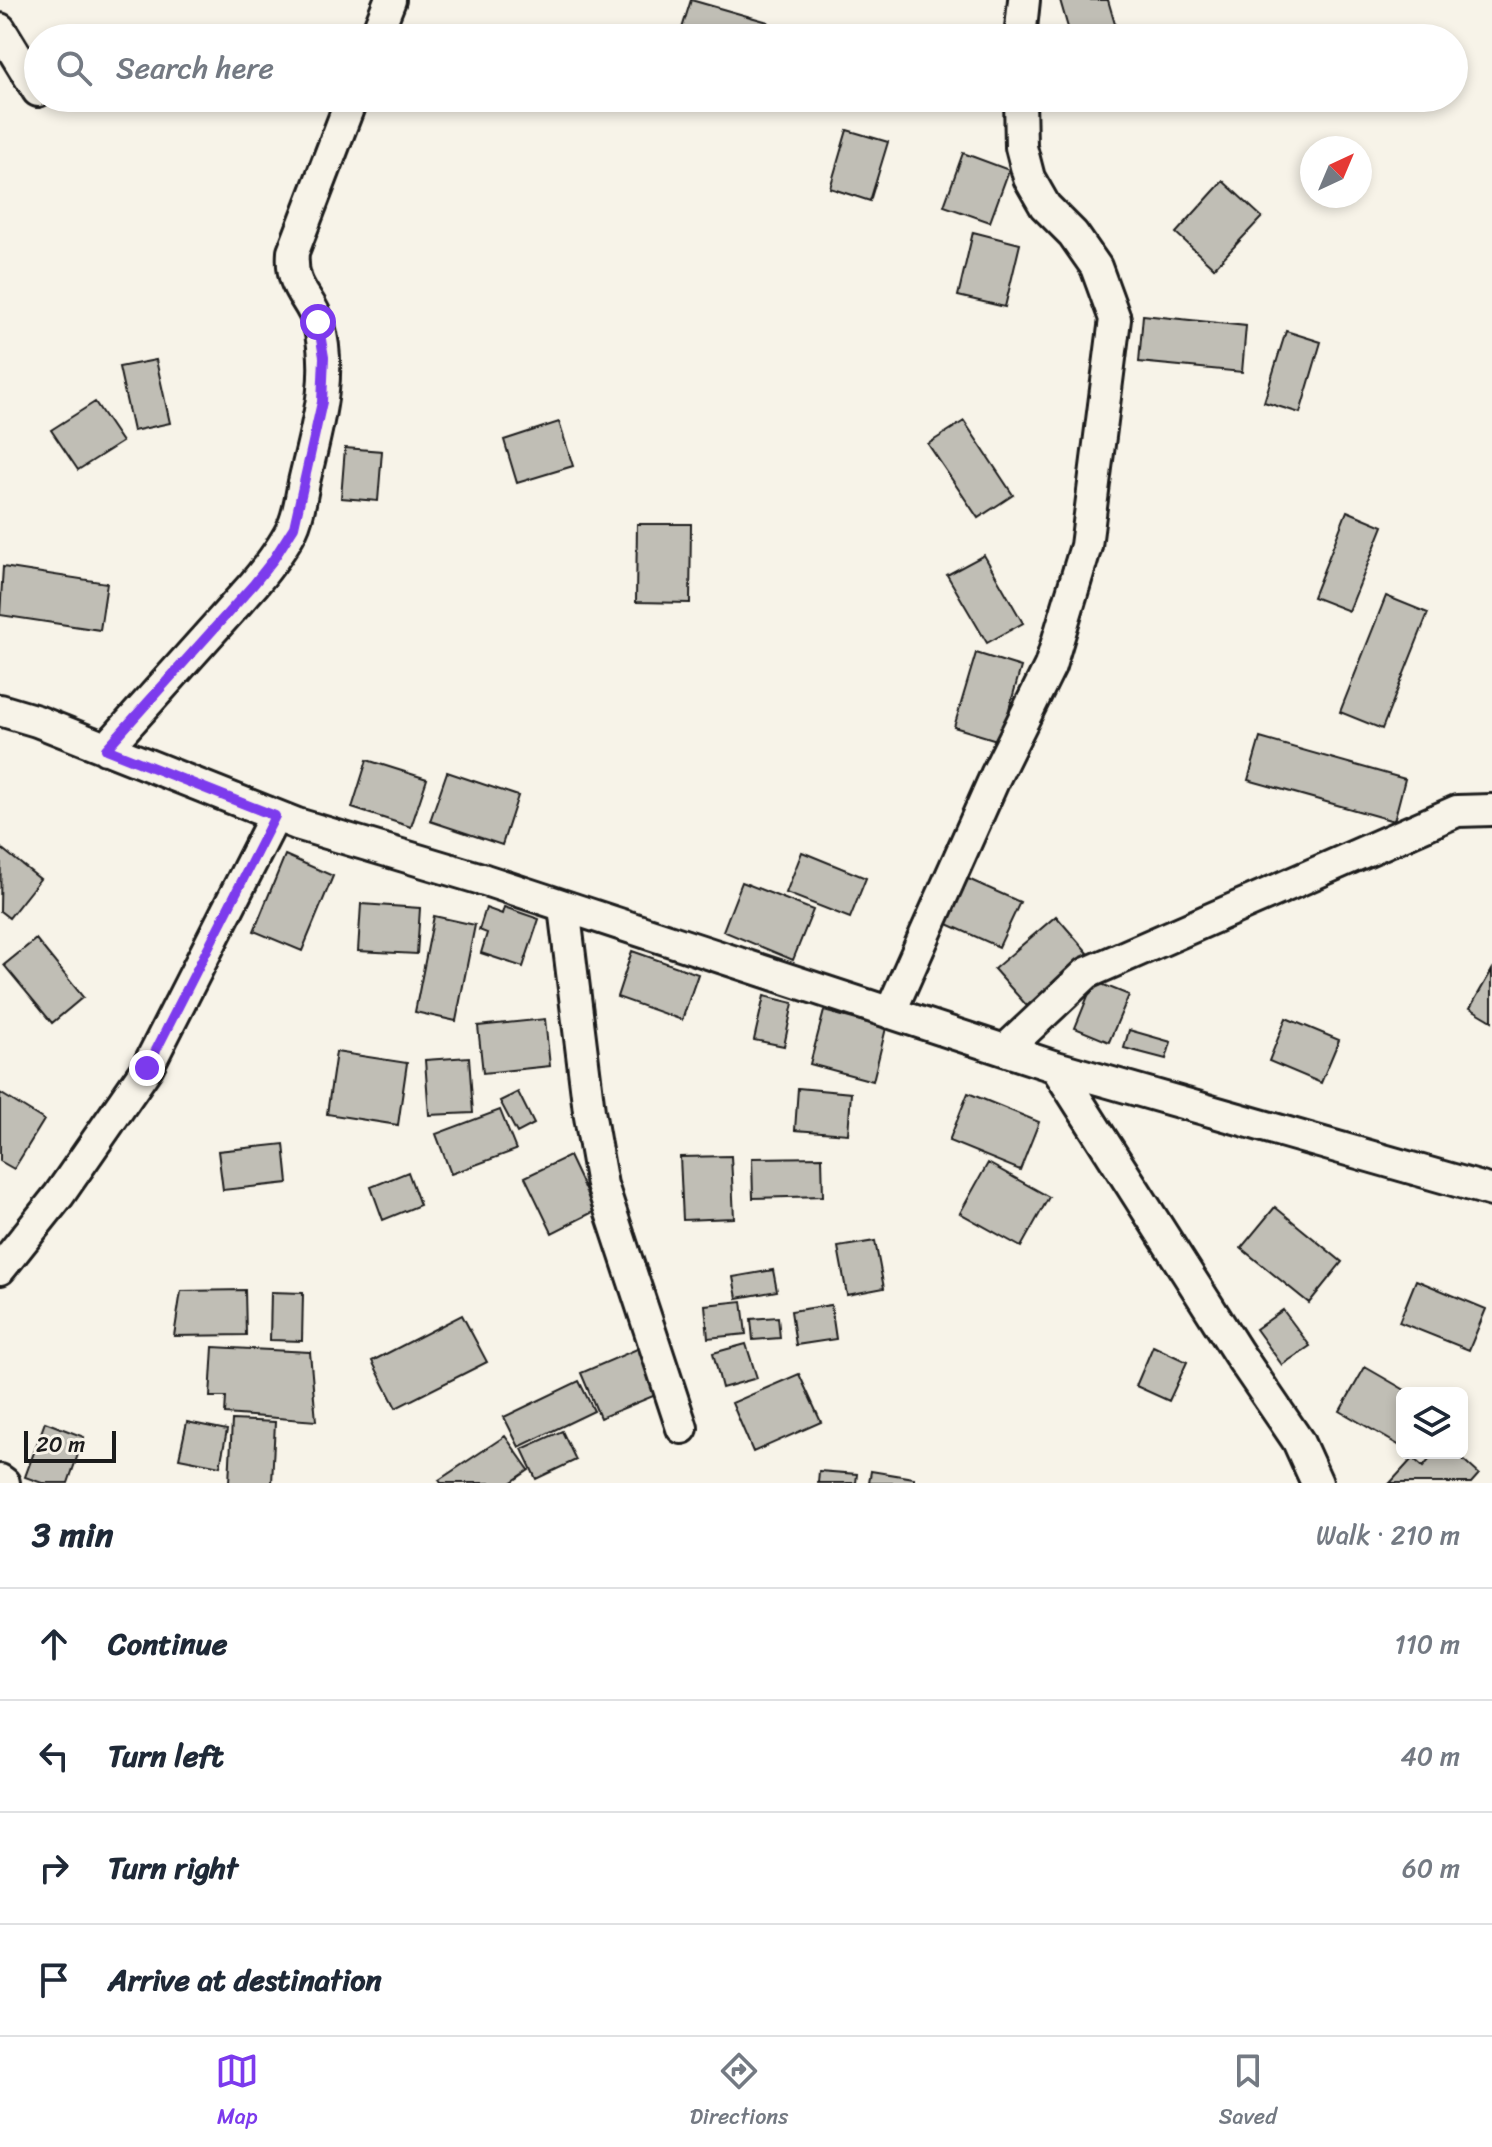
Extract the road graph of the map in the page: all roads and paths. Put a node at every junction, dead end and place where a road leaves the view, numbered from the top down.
1 (390, 0) edge
2 (1024, 0) edge
3 (381, 24) edge
4 (1021, 24) edge
5 (0, 29) edge
6 (24, 68) edge
7 (347, 112) edge
8 (1020, 112) edge
9 (0, 710) edge
10 (106, 749) junction
11 (1492, 810) edge
12 (275, 816) junction
13 (564, 907) junction
14 (890, 1013) junction
15 (1005, 1050) junction
16 (1056, 1067) junction
17 (1492, 1191) edge
18 (0, 1269) edge
19 (682, 1428) dead end
20 (1317, 1483) edge

1 - 3 street
2 - 4 street
5 - 6 street
7 - 10 street
8 - 14 street
9 - 10 street
10 - 12 street
11 - 15 street
12 - 13 street
12 - 18 street
13 - 14 street
13 - 19 street
14 - 15 street
15 - 16 street
16 - 17 street
16 - 20 street

